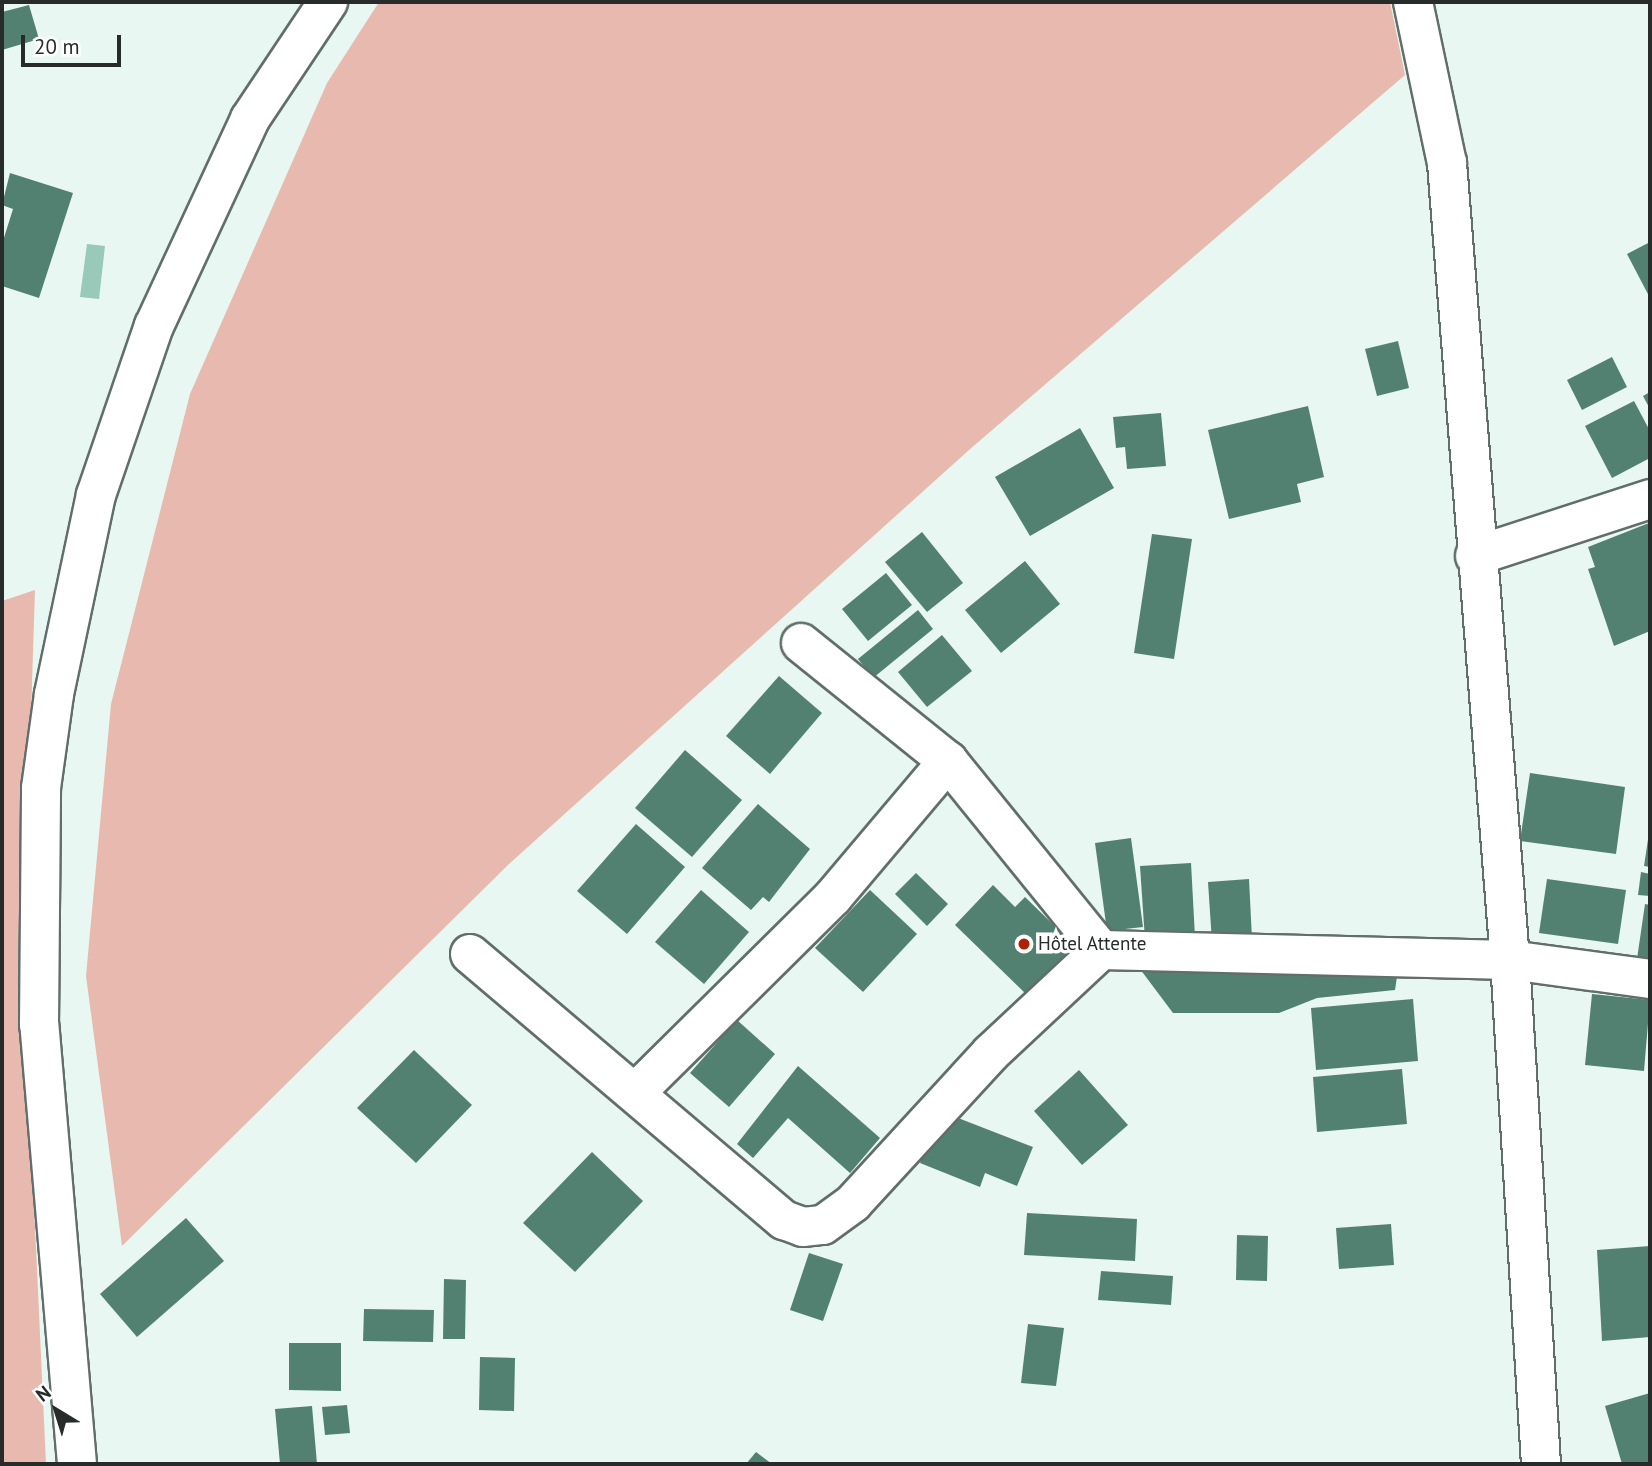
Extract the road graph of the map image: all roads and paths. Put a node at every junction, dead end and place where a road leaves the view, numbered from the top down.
1 (328, 2) edge
2 (1413, 2) edge
3 (1650, 499) edge
4 (1475, 556) junction
5 (801, 643) dead end
6 (948, 761) junction
7 (1101, 950) junction
8 (470, 954) dead end
9 (1510, 960) junction
10 (1650, 979) edge
11 (635, 1093) junction
12 (77, 1464) edge
13 (1541, 1464) edge

1 - 12 street
2 - 4 street
3 - 4 street
4 - 9 street
5 - 6 street
6 - 7 street
6 - 11 street
7 - 9 street
7 - 11 street
8 - 11 street
9 - 10 street
9 - 13 street

